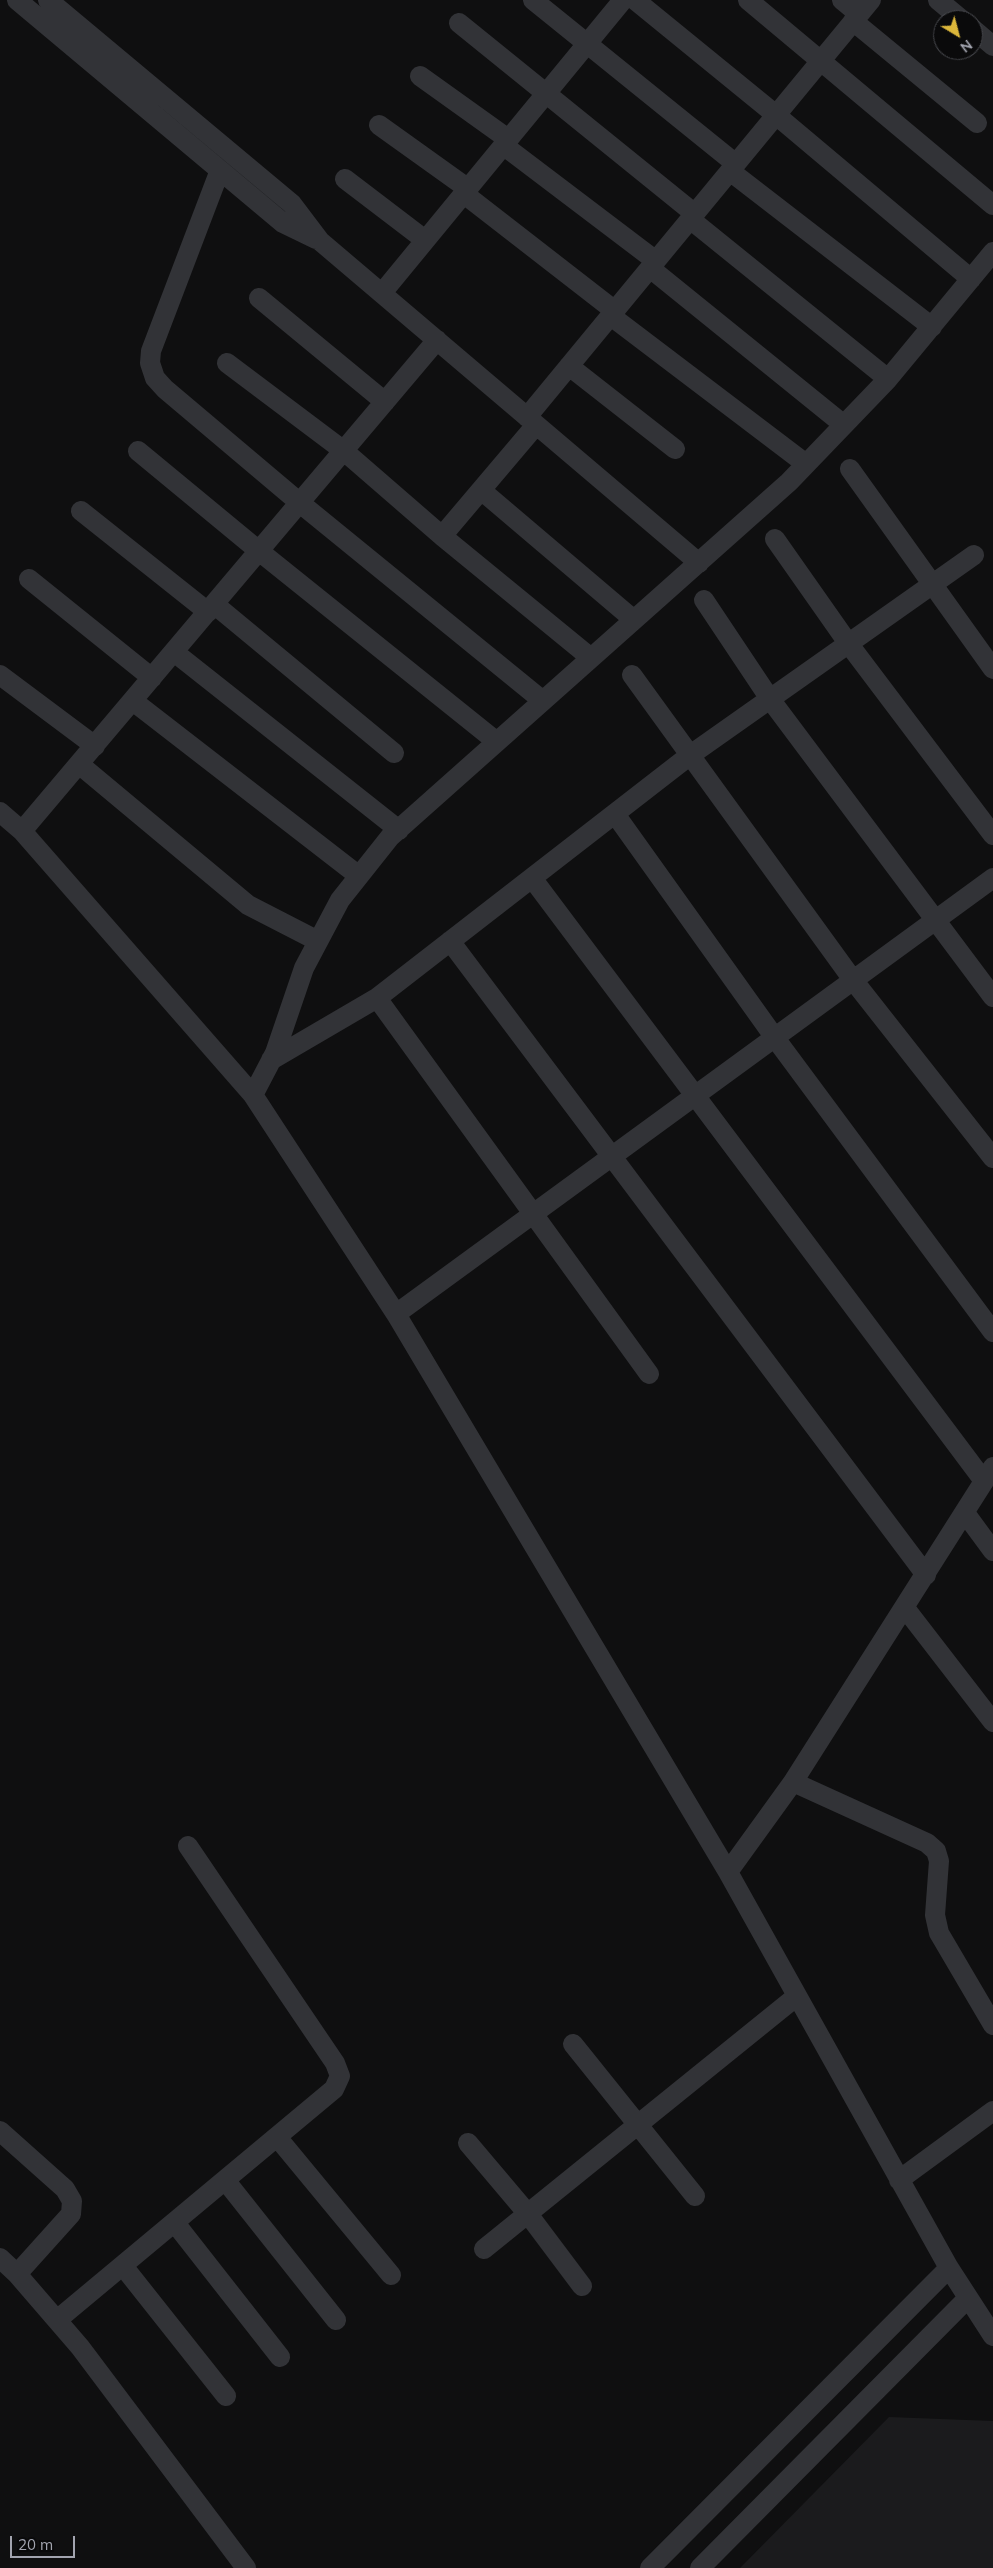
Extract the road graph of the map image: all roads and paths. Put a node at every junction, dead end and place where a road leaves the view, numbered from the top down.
1 (17, 0) edge
2 (48, 0) edge
3 (532, 0) edge
4 (623, 0) edge
5 (634, 0) edge
6 (748, 0) edge
7 (842, 0) edge
8 (938, 0) edge
9 (950, 10) edge
10 (861, 12) edge
11 (459, 23) dead end
12 (983, 38) edge
13 (586, 45) junction
14 (993, 46) edge
15 (820, 62) junction
16 (420, 76) dead end
17 (545, 94) junction
18 (776, 115) junction
19 (977, 123) dead end
20 (379, 125) dead end
21 (506, 142) junction
22 (733, 167) junction
23 (220, 170) junction
24 (345, 179) dead end
25 (465, 191) junction
26 (993, 205) edge
27 (693, 216) junction
28 (425, 240) junction
29 (320, 241) junction
30 (993, 252) edge
31 (653, 265) junction
32 (971, 279) junction
33 (382, 293) junction
34 (259, 298) dead end
35 (613, 313) junction
36 (932, 327) junction
37 (437, 340) junction
38 (227, 363) dead end
39 (569, 366) junction
40 (888, 379) junction
41 (385, 402) junction
42 (532, 421) junction
43 (844, 425) junction
44 (675, 449) dead end
45 (138, 451) dead end
46 (344, 451) junction
47 (806, 464) junction
48 (850, 469) dead end
49 (481, 490) junction
50 (300, 503) junction
51 (81, 511) dead end
52 (442, 536) junction
53 (775, 538) dead end
54 (259, 551) junction
55 (974, 555) dead end
56 (699, 563) junction
57 (29, 580) dead end
58 (933, 584) junction
59 (704, 600) dead end
60 (211, 608) junction
61 (634, 620) junction
62 (848, 644) junction
63 (174, 652) junction
64 (591, 658) junction
65 (993, 669) edge
66 (0, 675) edge
67 (632, 675) dead end
68 (152, 678) junction
69 (770, 699) junction
70 (132, 701) junction
71 (543, 701) junction
72 (497, 742) junction
73 (95, 746) junction
74 (394, 753) dead end
75 (689, 756) junction
76 (79, 764) junction
77 (0, 812) edge
78 (615, 814) junction
79 (399, 830) junction
80 (22, 831) junction
81 (993, 835) edge
82 (359, 876) junction
83 (532, 878) junction
84 (993, 878) edge
85 (936, 921) junction
86 (318, 941) junction
87 (450, 941) junction
88 (853, 980) junction
89 (993, 997) edge
90 (377, 998) junction
91 (774, 1038) junction
92 (271, 1060) junction
93 (253, 1094) junction
94 (694, 1096) junction
95 (612, 1156) junction
96 (993, 1158) edge
97 (534, 1213) junction
98 (396, 1314) junction
99 (993, 1332) edge
100 (649, 1374) dead end
101 (989, 1474) edge
102 (965, 1513) junction
103 (993, 1552) edge
104 (926, 1575) junction
105 (905, 1608) junction
106 (993, 1722) edge
107 (793, 1782) junction
108 (188, 1846) dead end
109 (728, 1872) junction
110 (797, 1996) junction
111 (993, 2025) edge
112 (573, 2044) dead end
113 (993, 2111) edge
114 (637, 2126) junction
115 (0, 2131) edge
116 (277, 2137) junction
117 (468, 2142) dead end
118 (225, 2180) junction
119 (899, 2180) junction
120 (695, 2196) dead end
121 (528, 2214) junction
122 (174, 2222) junction
123 (484, 2249) dead end
124 (0, 2258) edge
125 (123, 2266) junction
126 (948, 2268) junction
127 (18, 2274) junction
128 (391, 2275) dead end
129 (582, 2286) dead end
130 (967, 2299) junction
131 (57, 2320) junction
132 (336, 2320) dead end
133 (993, 2336) edge
134 (280, 2357) dead end
135 (226, 2396) dead end
136 (246, 2568) edge
137 (650, 2568) edge
138 (700, 2568) edge

1 - 23 street
2 - 29 street
3 - 13 street
4 - 13 street
5 - 18 street
6 - 15 street
7 - 10 street
8 - 9 street
10 - 15 street
10 - 19 street
11 - 17 street
12 - 14 street
13 - 17 street
13 - 22 street
15 - 18 street
15 - 26 street
16 - 21 street
17 - 21 street
17 - 27 street
18 - 22 street
18 - 32 street
20 - 25 street
21 - 25 street
21 - 31 street
22 - 27 street
22 - 36 street
23 - 29 street
23 - 50 street
24 - 28 street
25 - 28 street
25 - 35 street
27 - 31 street
27 - 40 street
28 - 33 street
29 - 33 street
30 - 32 street
31 - 35 street
31 - 43 street
32 - 36 street
33 - 37 street
34 - 41 street
35 - 39 street
35 - 47 street
36 - 40 street
37 - 41 street
37 - 42 street
38 - 46 street
39 - 42 street
39 - 44 street
40 - 43 street
41 - 46 street
42 - 49 street
42 - 56 street
43 - 47 street
45 - 54 street
46 - 50 street
46 - 52 street
47 - 56 street
48 - 58 street
49 - 52 street
49 - 61 street
50 - 54 street
50 - 71 street
51 - 60 street
52 - 64 street
53 - 62 street
54 - 60 street
54 - 72 street
55 - 58 street
56 - 61 street
57 - 68 street
58 - 62 street
58 - 65 street
59 - 69 street
60 - 63 street
60 - 74 street
61 - 64 street
62 - 69 street
62 - 81 street
63 - 68 street
63 - 79 street
64 - 71 street
66 - 73 street
67 - 75 street
68 - 70 street
69 - 75 street
69 - 85 street
70 - 73 street
70 - 82 street
71 - 72 street
72 - 79 street
73 - 76 street
75 - 78 street
75 - 88 street
76 - 80 street
76 - 86 street
77 - 80 street
78 - 83 street
78 - 91 street
79 - 82 street
80 - 93 street
82 - 86 street
83 - 87 street
83 - 94 street
84 - 85 street
85 - 88 street
85 - 89 street
86 - 92 street
87 - 90 street
87 - 95 street
88 - 91 street
88 - 96 street
90 - 92 street
90 - 97 street
91 - 94 street
91 - 99 street
92 - 93 street
93 - 98 street
94 - 95 street
94 - 101 street
95 - 97 street
95 - 104 street
97 - 98 street
97 - 100 street
98 - 109 street
101 - 102 street
102 - 103 street
102 - 104 street
104 - 105 street
105 - 106 street
105 - 107 street
107 - 109 street
107 - 111 street
108 - 116 street
109 - 110 street
110 - 114 street
110 - 119 street
112 - 114 street
113 - 119 street
114 - 120 street
114 - 121 street
115 - 127 street
116 - 118 street
116 - 128 street
117 - 121 street
118 - 122 street
118 - 132 street
119 - 126 street
121 - 123 street
121 - 129 street
122 - 125 street
122 - 134 street
124 - 127 street
125 - 131 street
125 - 135 street
126 - 130 street
126 - 137 street
127 - 131 street
130 - 133 street
130 - 138 street
131 - 136 street

